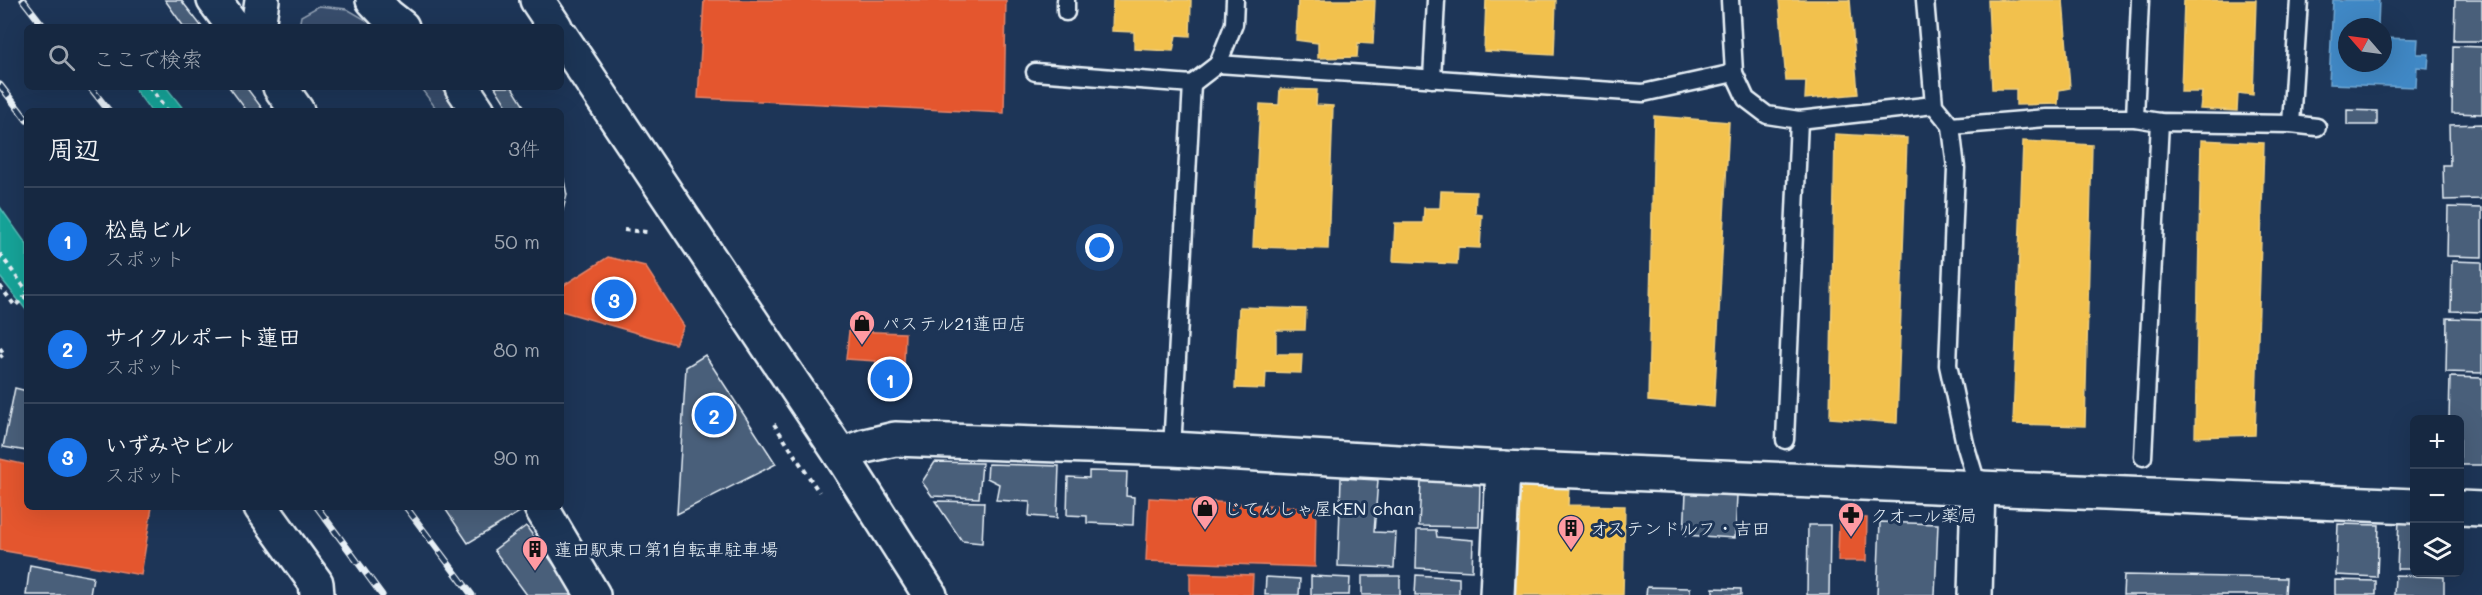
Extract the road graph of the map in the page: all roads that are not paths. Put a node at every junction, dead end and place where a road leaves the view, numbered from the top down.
1 (214, 0) edge
2 (356, 0) edge
3 (537, 0) edge
4 (1235, 0) edge
5 (1436, 0) edge
6 (1730, 0) edge
7 (1925, 0) edge
8 (2140, 0) edge
9 (2300, 0) edge
10 (388, 14) edge
11 (232, 24) edge
12 (553, 24) edge
13 (564, 40) edge
14 (1218, 64) junction
15 (1035, 72) dead end
16 (1734, 73) junction
17 (1432, 79) junction
18 (1192, 84) junction
19 (282, 90) edge
20 (464, 90) edge
21 (1934, 105) junction
22 (295, 108) edge
23 (476, 108) edge
24 (2135, 118) junction
25 (1799, 120) junction
26 (2160, 122) junction
27 (2291, 124) junction
28 (1951, 126) junction
29 (2317, 127) dead end
30 (1785, 440) dead end
31 (1172, 449) junction
32 (841, 455) junction
33 (2144, 457) dead end
34 (1503, 468) junction
35 (1978, 487) junction
36 (2410, 506) edge
37 (2464, 508) edge
38 (2482, 509) edge
39 (263, 510) edge
40 (543, 510) edge
41 (317, 595) edge
42 (592, 595) edge
43 (930, 595) edge
44 (1497, 595) edge
45 (1975, 595) edge

1 - 11 street
2 - 10 street
3 - 12 street
4 - 14 lane
5 - 17 lane
6 - 16 lane
7 - 21 lane
8 - 24 lane
9 - 27 lane
13 - 32 street
14 - 17 lane
14 - 18 lane
15 - 18 lane
16 - 17 lane
16 - 25 lane
18 - 31 lane
19 - 22 street
20 - 23 street
21 - 25 lane
21 - 28 lane
24 - 26 lane
24 - 28 lane
25 - 30 lane
26 - 27 lane
26 - 33 lane
27 - 29 lane
28 - 35 lane
31 - 32 street
31 - 34 street
32 - 43 street
34 - 35 street
34 - 44 street
35 - 36 street
35 - 45 street
37 - 38 street
39 - 41 street
40 - 42 street

